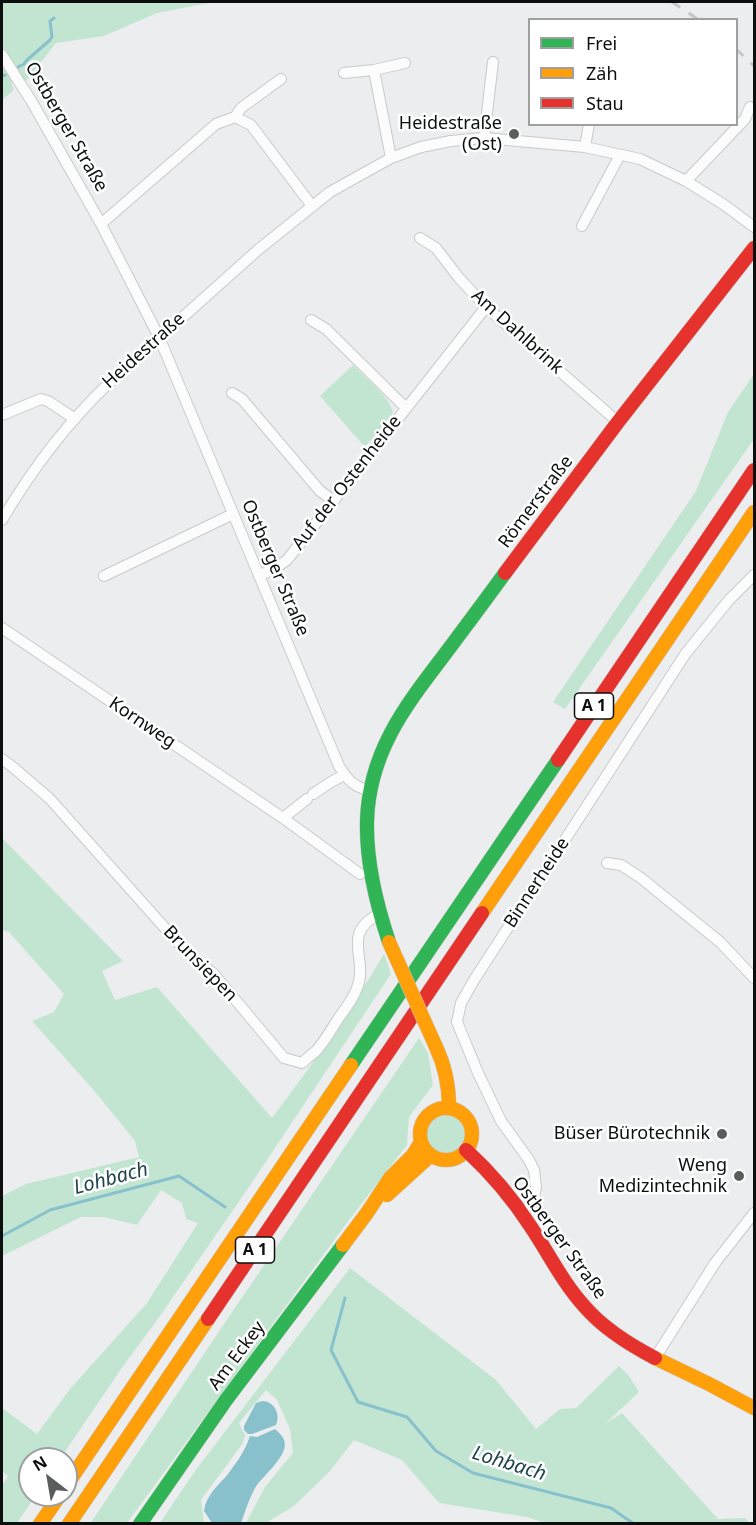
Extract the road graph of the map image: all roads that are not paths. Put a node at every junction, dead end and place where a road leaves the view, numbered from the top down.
1 (2, 55) edge
2 (493, 62) dead end
3 (405, 63) dead end
4 (374, 70) junction
5 (344, 73) dead end
6 (281, 79) dead end
7 (750, 107) dead end
8 (235, 117) junction
9 (589, 126) edge
10 (484, 138) junction
11 (585, 147) junction
12 (620, 154) junction
13 (391, 158) junction
14 (687, 182) junction
15 (312, 206) junction
16 (101, 225) junction
17 (582, 226) dead end
18 (754, 227) edge
19 (420, 238) dead end
20 (754, 248) edge
21 (486, 307) junction
22 (311, 320) dead end
23 (159, 338) junction
24 (232, 393) dead end
25 (406, 408) junction
26 (2, 415) edge
27 (75, 419) junction
28 (618, 422) junction
29 (754, 470) edge
30 (334, 501) junction
31 (754, 512) edge
32 (233, 514) junction
33 (2, 520) edge
34 (754, 575) edge
35 (104, 576) dead end
36 (259, 576) junction
37 (2, 628) edge
38 (2, 759) edge
39 (344, 775) junction
40 (370, 790) junction
41 (283, 818) junction
42 (607, 863) dead end
43 (360, 874) dead end
44 (380, 914) junction
45 (754, 978) edge
46 (449, 1107) junction
47 (422, 1142) junction
48 (466, 1150) junction
49 (432, 1155) junction
50 (367, 1213) junction
51 (522, 1213) junction
52 (754, 1213) edge
53 (655, 1358) junction
54 (754, 1408) edge
55 (78, 1468) edge
56 (52, 1507) edge
57 (40, 1524) edge
58 (69, 1524) edge
59 (140, 1524) edge

1 - 16 street, Ostberger Straße
2 - 10 street
3 - 4 street
4 - 5 street
4 - 13 street
6 - 8 street
7 - 14 street
8 - 15 street
8 - 16 street
9 - 11 street
10 - 11 street, Heidestraße
10 - 13 street, Heidestraße
11 - 12 street, Heidestraße
12 - 14 street, Heidestraße
12 - 17 street
13 - 15 street, Heidestraße
14 - 18 street, Heidestraße
15 - 23 street, Heidestraße
16 - 23 street, Ostberger Straße
19 - 21 street, Am Dahlbrink
20 - 28 main road, Römerstraße
21 - 25 street, Auf der Ostenheide
21 - 28 street, Am Dahlbrink
22 - 25 street, Auf der Ostenheide
23 - 27 street, Heidestraße
23 - 32 street, Ostberger Straße
24 - 30 street
25 - 30 street, Auf der Ostenheide
26 - 27 street
27 - 33 street, Heidestraße
28 - 40 main road, Römerstraße
29 - 55 main road, A 1
30 - 36 street, Auf der Ostenheide
31 - 58 main road, A 1
32 - 35 street
32 - 36 street, Ostberger Straße
34 - 51 street, Binnerheide
36 - 39 street, Ostberger Straße
37 - 41 street, Kornweg
38 - 44 street, Brunsiepen
39 - 40 street
39 - 41 street
40 - 44 main road
41 - 43 street, Kornweg
42 - 45 street
44 - 46 main road, bridge
46 - 47 main road
46 - 48 main road
47 - 49 main road
47 - 50 main road, Am Eckey
48 - 49 main road
48 - 51 main road, Ostberger Straße
49 - 50 main road, Am Eckey
50 - 59 main road, Am Eckey
51 - 53 main road, Ostberger Straße
52 - 53 street
53 - 54 main road, Ostberger Straße
56 - 57 main road

